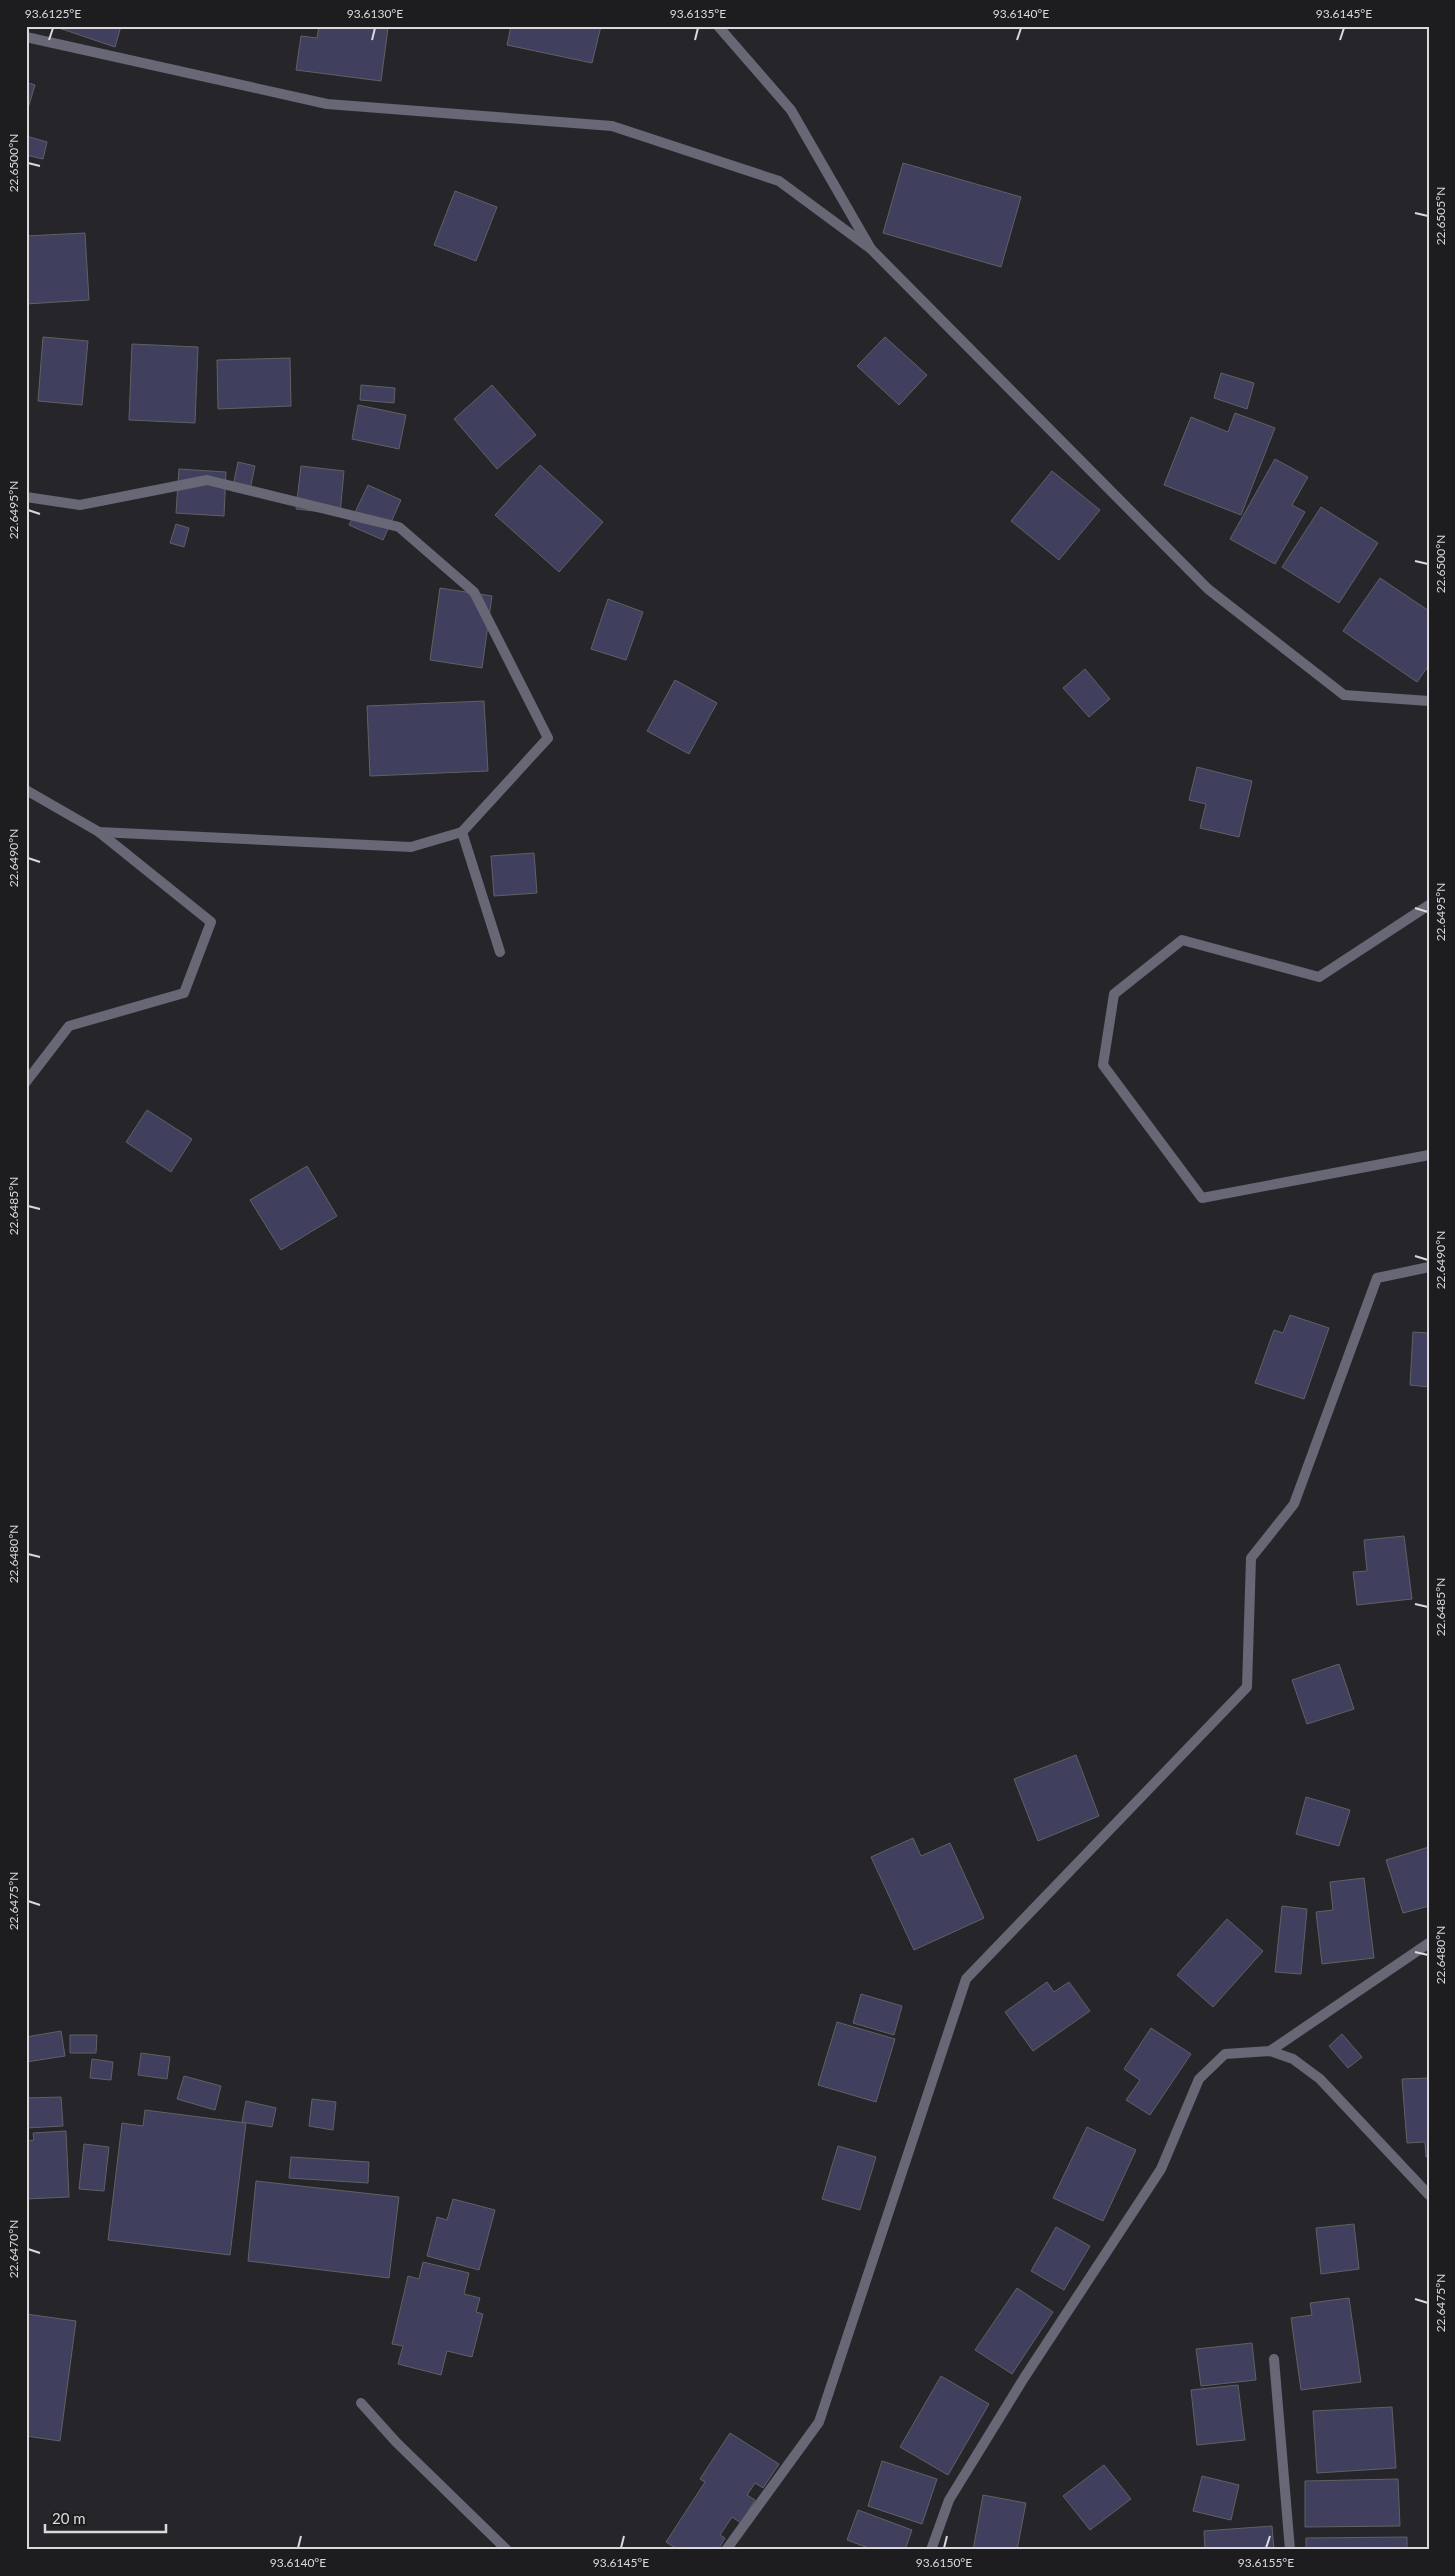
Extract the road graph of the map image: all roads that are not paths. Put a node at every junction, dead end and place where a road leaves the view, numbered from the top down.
1 (718, 26) edge
2 (26, 37) edge
3 (871, 249) junction
4 (26, 497) edge
5 (1429, 701) edge
6 (26, 790) edge
7 (99, 832) junction
8 (462, 832) junction
9 (1429, 905) edge
10 (500, 952) dead end
11 (26, 1082) edge
12 (1429, 1155) edge
13 (1429, 1267) edge
14 (1429, 1943) edge
15 (1270, 2051) junction
16 (1429, 2195) edge
17 (1274, 2359) dead end
18 (361, 2403) dead end
19 (507, 2550) edge
20 (726, 2550) edge
21 (931, 2550) edge
22 (1290, 2550) edge

1 - 3 street
2 - 3 street
3 - 5 street
4 - 8 street
6 - 7 street
7 - 8 street
7 - 11 street
8 - 10 street
9 - 12 street
13 - 20 street
14 - 15 street
15 - 16 street
15 - 21 street
17 - 22 street
18 - 19 street

